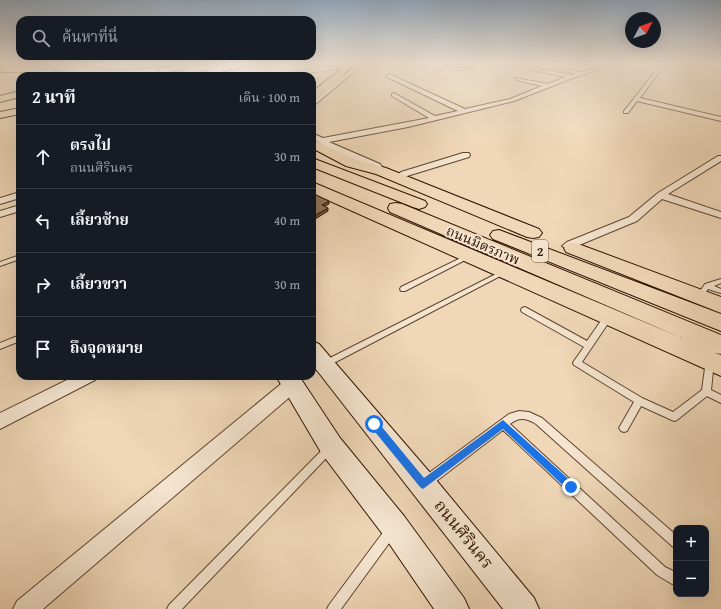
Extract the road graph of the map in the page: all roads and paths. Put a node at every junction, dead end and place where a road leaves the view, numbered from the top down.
1 (327, 91) edge
2 (422, 91) edge
3 (534, 91) edge
4 (642, 91) edge
5 (394, 95) dead end
6 (16, 98) edge
7 (636, 100) junction
8 (316, 101) edge
9 (16, 102) edge
10 (16, 105) edge
11 (16, 108) edge
12 (1, 111) edge
13 (463, 111) junction
14 (626, 112) dead end
15 (16, 113) edge
16 (436, 119) junction
17 (721, 119) edge
18 (316, 145) edge
19 (316, 145) edge
20 (316, 146) edge
21 (466, 155) dead end
22 (721, 158) edge
23 (316, 164) edge
24 (380, 172) junction
25 (316, 174) edge
26 (397, 178) junction
27 (316, 189) edge
28 (661, 195) junction
29 (16, 196) edge
30 (0, 201) edge
31 (16, 209) edge
32 (0, 214) edge
33 (721, 214) edge
34 (568, 246) junction
35 (469, 256) junction
36 (16, 258) edge
37 (0, 264) edge
38 (504, 272) junction
39 (721, 281) edge
40 (403, 289) dead end
41 (703, 291) junction
42 (721, 291) edge
43 (721, 305) edge
44 (525, 310) dead end
45 (608, 317) junction
46 (721, 323) edge
47 (16, 340) edge
48 (0, 346) edge
49 (589, 346) junction
50 (715, 352) edge
51 (318, 356) edge
52 (82, 380) edge
53 (290, 380) edge
54 (706, 392) junction
55 (721, 399) edge
56 (639, 401) junction
57 (0, 420) edge
58 (503, 424) junction
59 (624, 428) dead end
60 (332, 446) junction
61 (423, 484) junction
62 (394, 526) junction
63 (673, 539) edge
64 (673, 578) edge
65 (26, 609) edge
66 (173, 609) edge
67 (333, 609) edge
68 (453, 609) edge
69 (523, 609) edge

1 - 8 street
2 - 13 street
3 - 13 street
4 - 7 street
5 - 16 street
6 - 12 highway
7 - 14 street
7 - 17 street
9 - 12 highway
10 - 12 highway
11 - 12 highway
12 - 15 highway
13 - 16 street
16 - 18 street
19 - 24 street
20 - 24 highway
21 - 26 street
22 - 28 street
23 - 46 highway, ถนนมิตรภาพ / 2
24 - 26 highway
25 - 50 highway, ถนนมิตรภาพ / 2
26 - 34 highway
27 - 35 highway
28 - 33 street
28 - 34 street
29 - 30 street
31 - 32 street
34 - 41 highway
35 - 38 highway
35 - 40 lane
36 - 37 lane
38 - 45 highway
38 - 51 lane
39 - 41 lane
41 - 42 lane
41 - 43 highway
44 - 49 lane
45 - 49 lane
45 - 50 highway
47 - 48 lane
49 - 56 lane
50 - 54 lane
51 - 61 street, ถนนศิรินคร
52 - 57 street
53 - 60 street
53 - 65 street
54 - 55 lane
54 - 56 lane
56 - 59 lane
58 - 61 lane
58 - 63 lane
58 - 64 lane
60 - 62 street
60 - 66 lane
61 - 69 street, ถนนศิรินคร
62 - 67 lane
62 - 68 street

